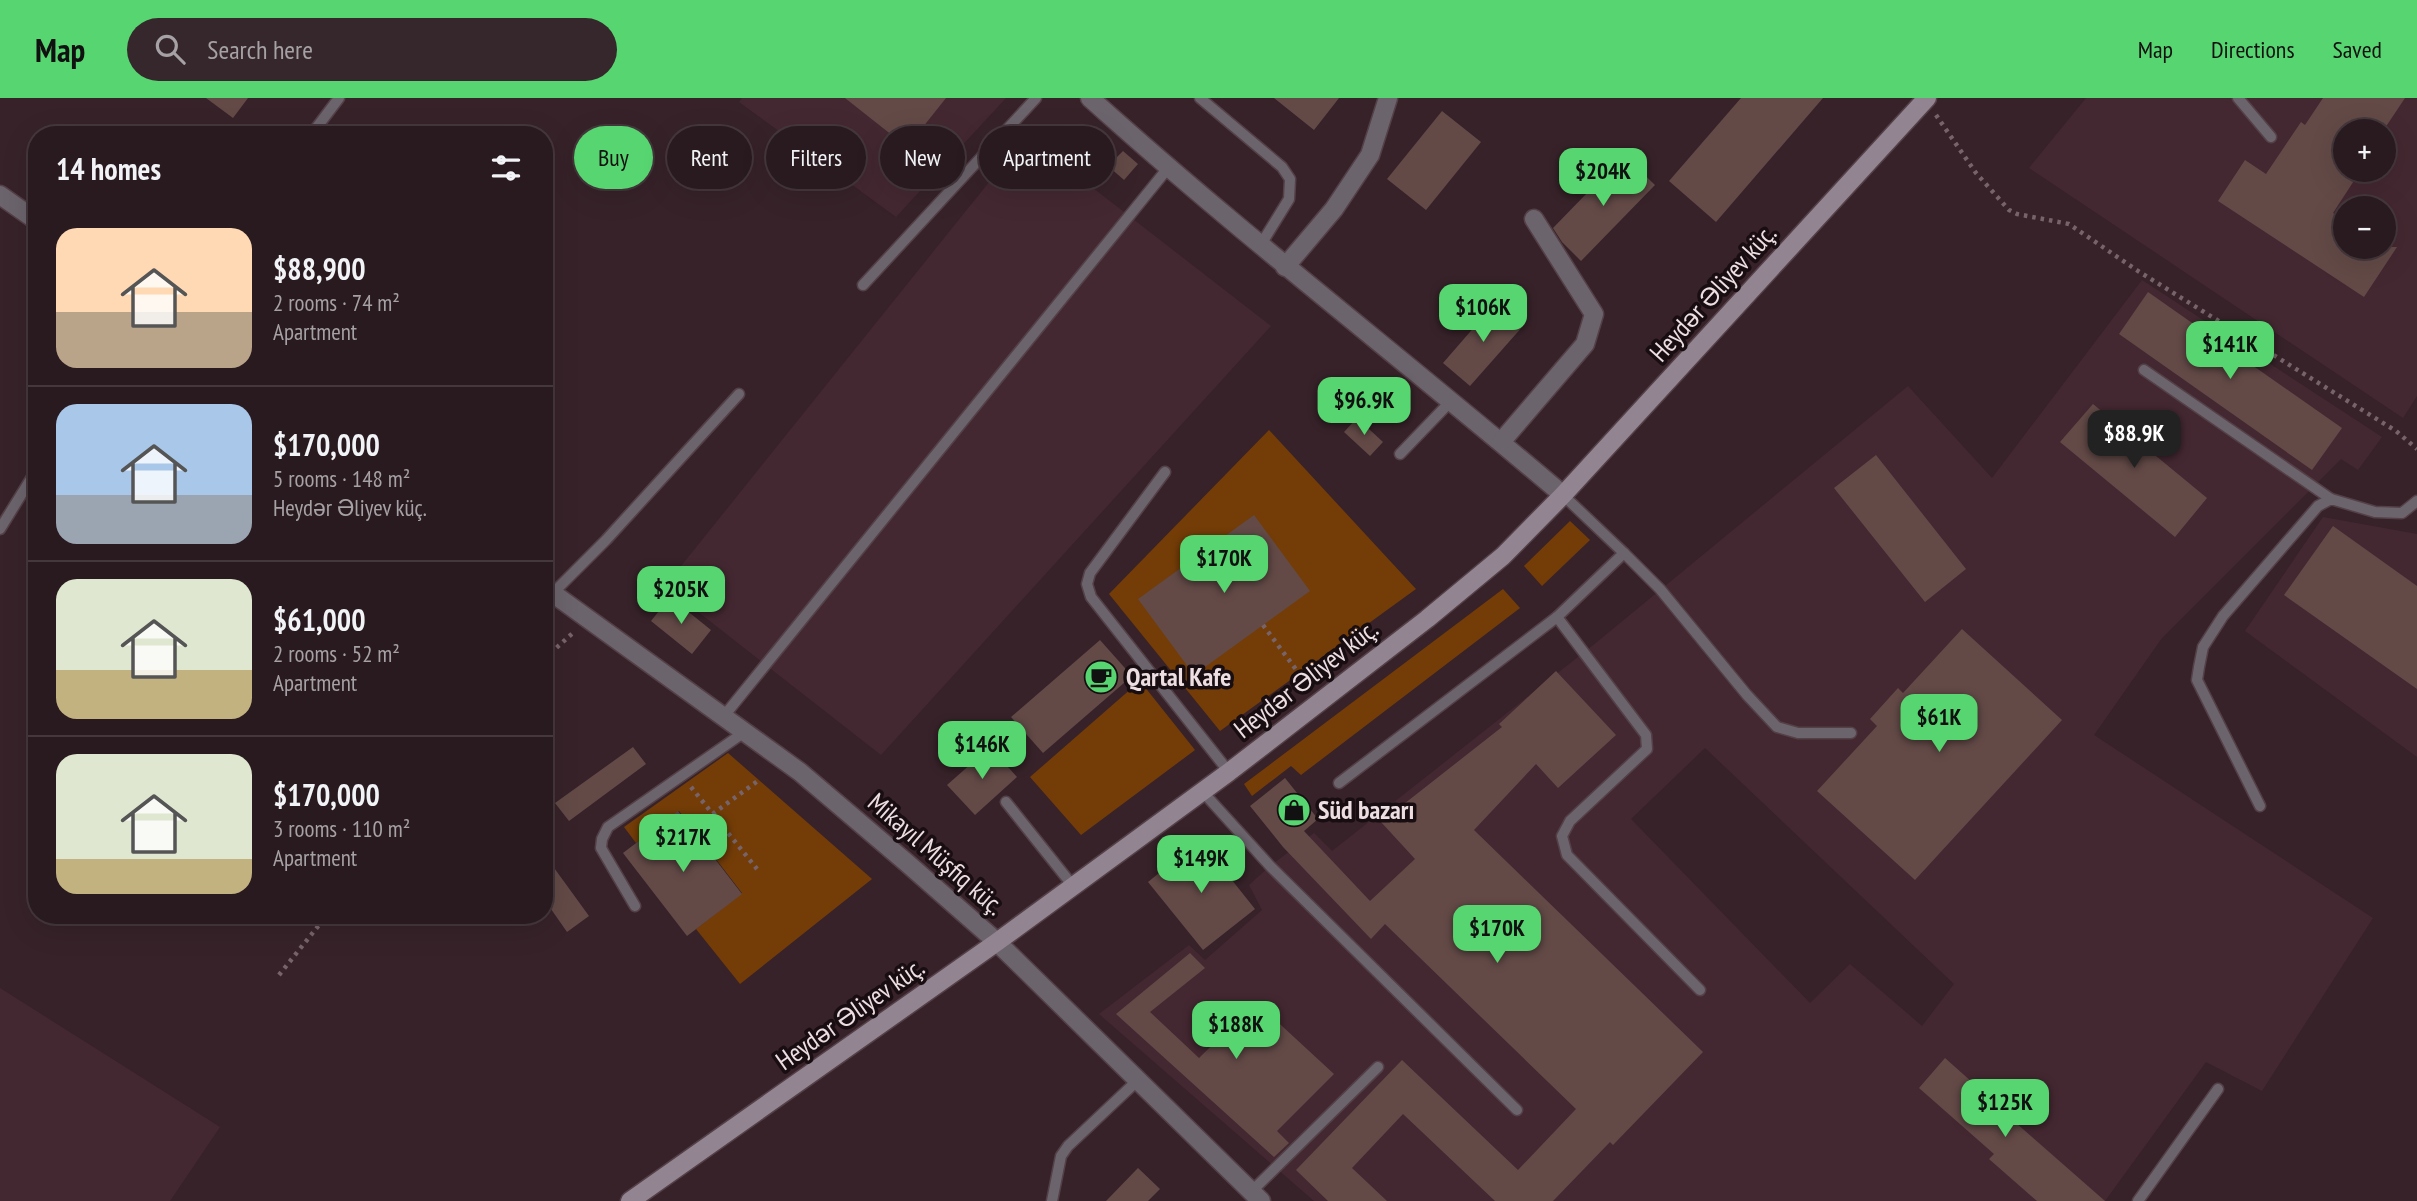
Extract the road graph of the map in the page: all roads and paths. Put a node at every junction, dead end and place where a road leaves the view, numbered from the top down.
1 (339, 98) edge
2 (1036, 98) edge
3 (1090, 98) edge
4 (1200, 98) edge
5 (1388, 98) edge
6 (2238, 98) edge
7 (1926, 99) edge
8 (318, 126) edge
9 (2271, 137) dead end
10 (1168, 168) junction
11 (0, 195) edge
12 (28, 215) edge
13 (1534, 219) dead end
14 (1260, 246) junction
15 (1285, 267) junction
16 (863, 285) dead end
17 (2144, 370) dead end
18 (739, 394) dead end
19 (1451, 401) junction
20 (1501, 442) junction
21 (2417, 449) edge
22 (1400, 454) dead end
23 (1164, 472) dead end
24 (28, 484) edge
25 (1563, 495) junction
26 (2331, 499) junction
27 (2417, 501) edge
28 (0, 529) edge
29 (1624, 553) junction
30 (553, 586) edge
31 (553, 593) edge
32 (1557, 617) junction
33 (589, 618) junction
34 (1263, 625) dead end
35 (553, 651) edge
36 (1320, 701) junction
37 (724, 716) junction
38 (746, 731) junction
39 (1851, 733) dead end
40 (1228, 772) junction
41 (682, 776) junction
42 (759, 780) dead end
43 (1339, 783) dead end
44 (1202, 792) junction
45 (1006, 802) dead end
46 (2260, 806) dead end
47 (713, 814) junction
48 (692, 829) dead end
49 (757, 869) dead end
50 (1073, 886) junction
51 (635, 906) dead end
52 (320, 924) edge
53 (997, 942) junction
54 (279, 975) dead end
55 (1700, 990) dead end
56 (1378, 1067) dead end
57 (1137, 1081) junction
58 (2218, 1089) dead end
59 (1517, 1110) dead end
60 (1256, 1196) edge
61 (630, 1201) edge
62 (1052, 1201) edge
63 (2138, 1201) edge

1 - 8 lane
2 - 16 lane
3 - 10 street
4 - 14 lane
5 - 15 street
6 - 9 lane
7 - 21 path
7 - 25 main road, Heydər Əliyev küç.
10 - 14 street
10 - 37 lane
11 - 12 street
13 - 20 street
14 - 15 street
15 - 19 street
17 - 26 lane
18 - 30 lane
19 - 20 street
19 - 22 lane
20 - 25 street
23 - 40 lane
24 - 28 lane
25 - 29 lane
25 - 36 main road, Heydər Əliyev küç.
26 - 27 lane
26 - 46 lane
29 - 32 lane
29 - 39 lane
31 - 33 street, Mikayıl Müşfiq küç.
32 - 43 lane
32 - 55 lane
33 - 35 path
33 - 37 street, Mikayıl Müşfiq küç.
34 - 36 path
36 - 40 main road, Heydər Əliyev küç.
37 - 38 street, Mikayıl Müşfiq küç.
38 - 41 lane
38 - 53 street, Mikayıl Müşfiq küç.
40 - 44 main road, Heydər Əliyev küç.
41 - 47 path
41 - 51 lane
42 - 47 path
44 - 50 main road, Heydər Əliyev küç.
44 - 59 lane
45 - 50 lane
47 - 48 path
47 - 49 path
50 - 53 main road, Heydər Əliyev küç.
52 - 54 path
53 - 57 street, Mikayıl Müşfiq küç.
53 - 61 main road, Heydər Əliyev küç.
56 - 60 lane
57 - 60 street, Mikayıl Müşfiq küç.
57 - 62 lane
58 - 63 lane

